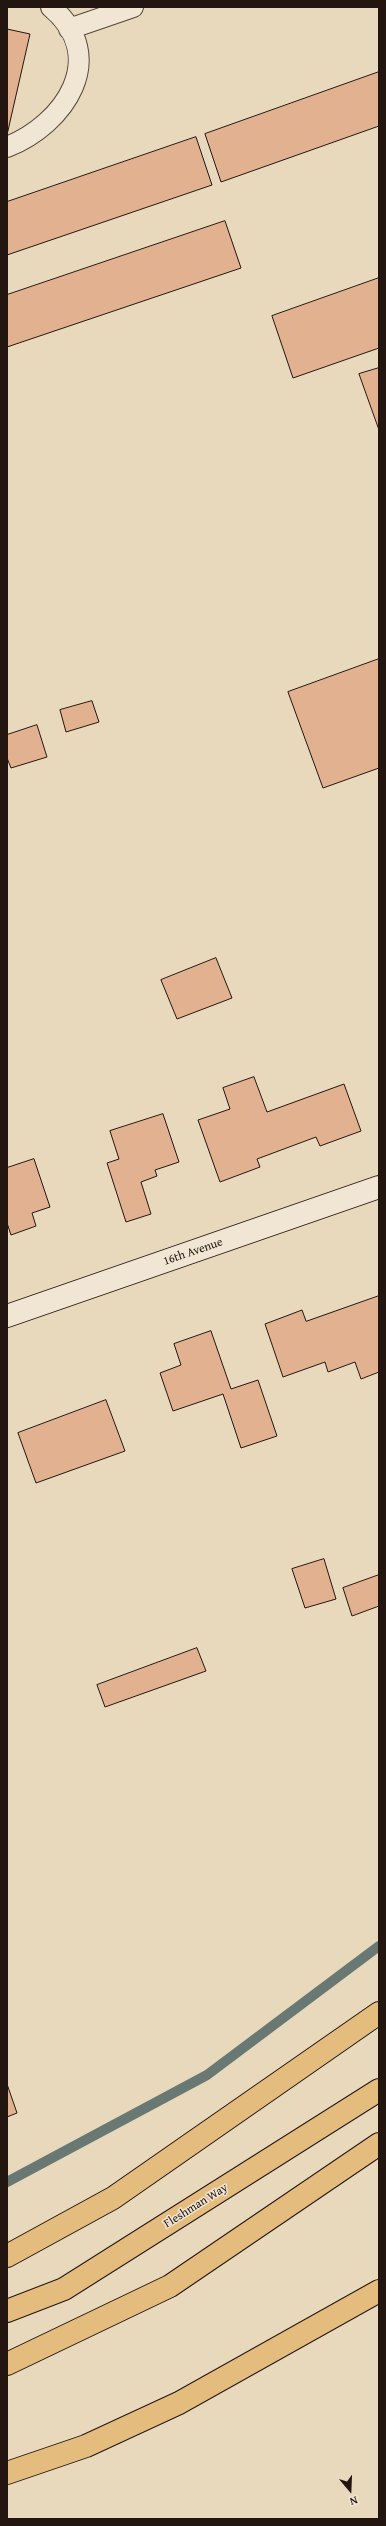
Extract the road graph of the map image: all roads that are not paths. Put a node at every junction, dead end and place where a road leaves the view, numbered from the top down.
1 (51, 7) edge
2 (133, 7) edge
3 (69, 29) junction
4 (7, 147) edge
5 (379, 1187) edge
6 (7, 1316) edge
7 (379, 2013) edge
8 (379, 2090) edge
9 (379, 2144) edge
10 (7, 2256) edge
11 (379, 2291) edge
12 (7, 2312) edge
13 (7, 2364) edge
14 (7, 2473) edge

1 - 3 lane
2 - 3 lane
3 - 4 lane
5 - 6 street, 16th Avenue
7 - 10 main road
8 - 12 main road, Fleshman Way
9 - 13 main road
11 - 14 main road

